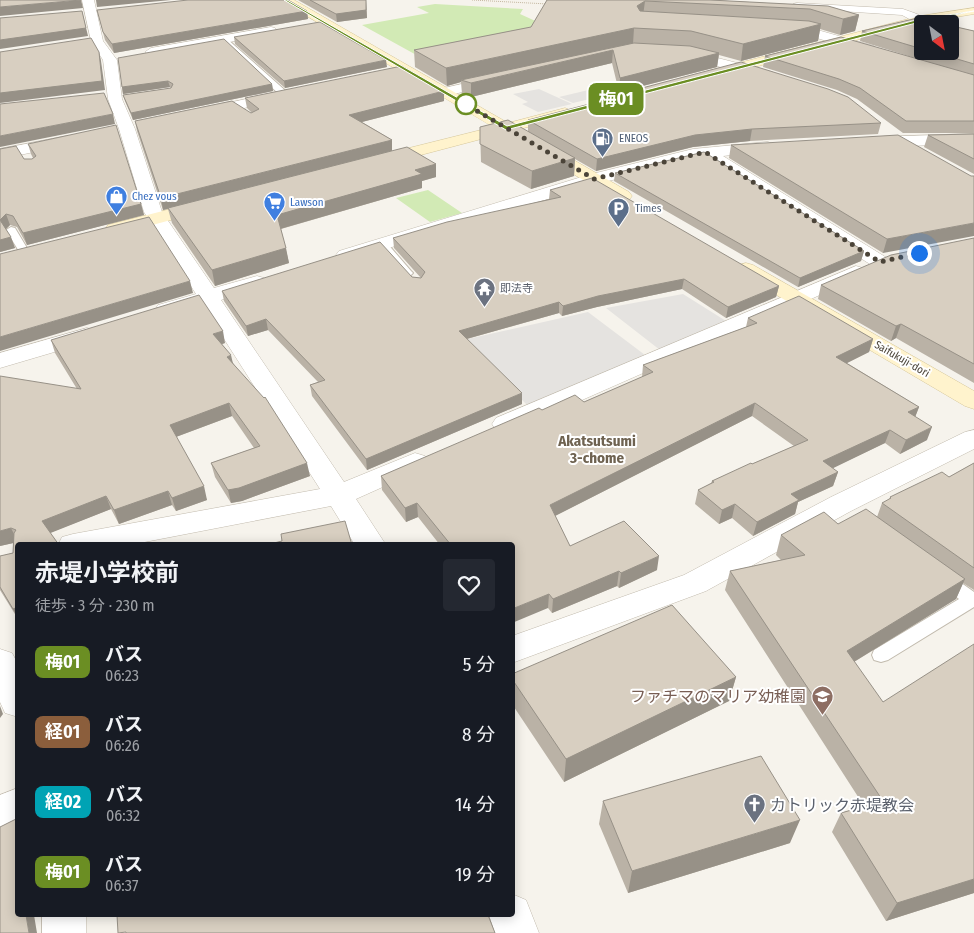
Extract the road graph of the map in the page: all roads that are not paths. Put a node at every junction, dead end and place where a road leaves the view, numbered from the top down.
1 (88, 0) edge
2 (286, 0) edge
3 (783, 6) edge
4 (974, 11) edge
5 (914, 15) edge
6 (956, 15) edge
7 (323, 22) junction
8 (914, 24) edge
9 (305, 25) edge
10 (287, 28) edge
11 (769, 29) edge
12 (224, 39) junction
13 (842, 41) junction
14 (670, 52) edge
15 (880, 53) edge
16 (139, 55) edge
17 (740, 67) junction
18 (405, 69) junction
19 (386, 73) edge
20 (703, 76) edge
21 (510, 78) edge
22 (784, 80) edge
23 (303, 91) edge
24 (445, 92) junction
25 (285, 95) junction
26 (582, 108) edge
27 (190, 115) edge
28 (506, 128) junction
29 (891, 135) junction
30 (79, 138) edge
31 (974, 139) edge
32 (854, 143) edge
33 (789, 146) edge
34 (705, 152) junction
35 (0, 154) edge
36 (922, 154) edge
37 (359, 166) edge
38 (594, 179) junction
39 (225, 201) edge
40 (638, 205) edge
41 (158, 218) junction
42 (11, 230) edge
43 (99, 233) edge
44 (382, 244) junction
45 (43, 248) edge
46 (16, 255) joint
47 (730, 259) edge
48 (327, 261) edge
49 (272, 278) edge
50 (413, 279) edge
51 (208, 298) junction
52 (796, 298) junction
53 (151, 315) edge
54 (104, 330) edge
55 (0, 361) edge
56 (974, 401) edge
57 (486, 432) edge
58 (974, 438) edge
59 (440, 452) edge
60 (340, 495) junction
61 (89, 542) edge
62 (369, 542) edge
63 (934, 572) edge
64 (974, 600) edge
65 (515, 649) edge
66 (881, 655) dead end
67 (0, 663) edge
68 (15, 696) edge
69 (15, 807) edge
70 (0, 814) edge
71 (64, 917) edge
72 (512, 917) edge
73 (64, 933) edge
74 (516, 933) edge

1 - 41 street
2 - 7 street
3 - 5 street
4 - 6 street
7 - 9 street
7 - 18 street
8 - 13 street
10 - 12 street
11 - 13 street
12 - 16 street
12 - 25 lane
13 - 15 street
13 - 17 street
14 - 17 street
17 - 20 street
17 - 22 street
18 - 19 street
18 - 24 street
21 - 24 street
23 - 25 street
24 - 28 street
25 - 27 street
26 - 28 street
28 - 37 street
28 - 38 street
29 - 31 street
29 - 32 street
29 - 36 street
30 - 35 street
33 - 34 street
34 - 38 street
34 - 52 street
38 - 40 street
38 - 44 street
39 - 41 street
41 - 43 street
41 - 51 street
42 - 46 lane
44 - 48 street
44 - 50 lane
45 - 46 street
47 - 52 street, Saifukuji-dori
49 - 51 street
51 - 53 street
51 - 60 street
52 - 56 street, Saifukuji-dori
52 - 57 street
54 - 55 street
58 - 65 street
59 - 60 street
60 - 61 street
60 - 62 street
63 - 64 lane
64 - 66 lane
67 - 68 street
69 - 70 street
71 - 73 street
72 - 74 street

